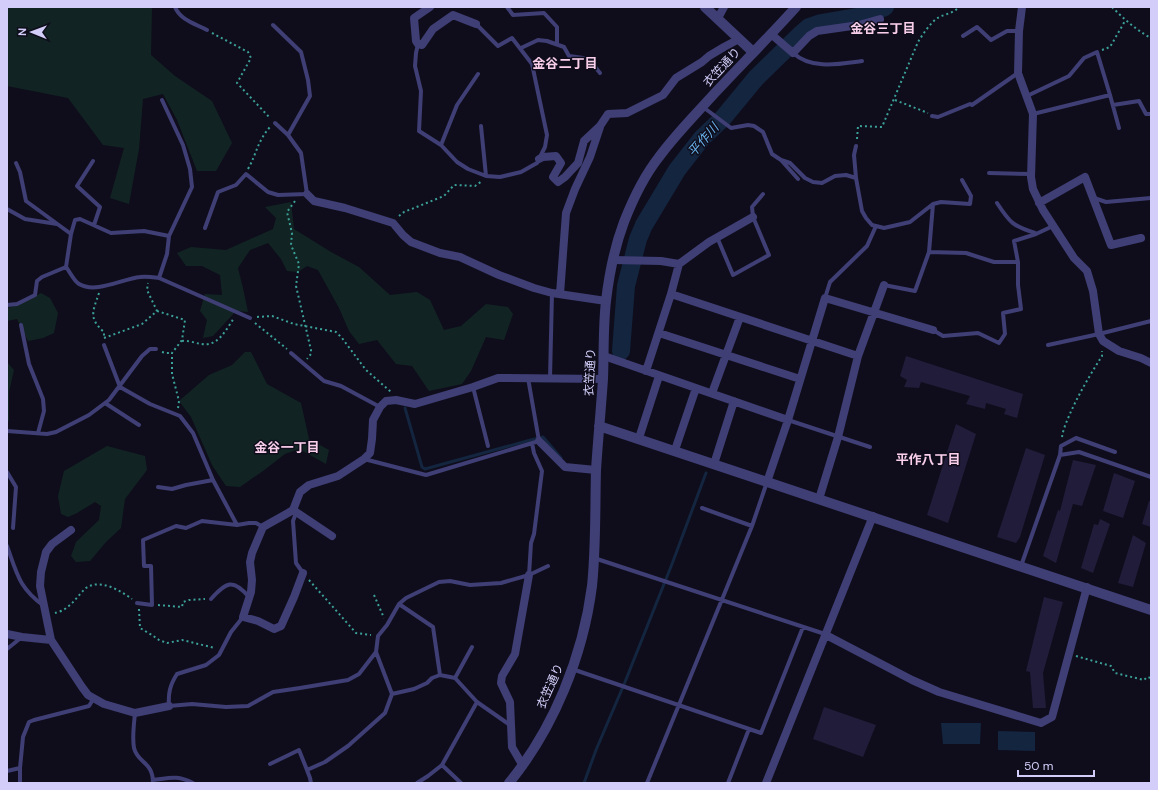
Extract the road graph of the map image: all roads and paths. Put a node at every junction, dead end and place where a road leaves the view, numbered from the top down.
1 (175, 7) edge
2 (430, 7) edge
3 (507, 7) edge
4 (705, 7) edge
5 (724, 7) edge
6 (796, 7) edge
7 (959, 7) edge
8 (1022, 7) edge
9 (1112, 7) edge
10 (718, 18) junction
11 (880, 19) dead end
12 (1125, 21) junction
13 (476, 24) joint
14 (273, 25) dead end
15 (207, 30) joint
16 (1019, 31) junction
17 (771, 34) junction
18 (963, 36) dead end
19 (1151, 38) edge
20 (739, 40) junction
21 (556, 43) junction
22 (418, 44) junction
23 (520, 48) junction
24 (753, 52) junction
25 (1097, 52) junction
26 (793, 53) junction
27 (862, 61) dead end
28 (600, 73) dead end
29 (1018, 73) junction
30 (478, 74) dead end
31 (1110, 95) junction
32 (1027, 96) junction
33 (162, 100) dead end
34 (895, 100) junction
35 (1113, 105) junction
36 (703, 106) junction
37 (1033, 114) junction
38 (1151, 114) edge
39 (932, 116) joint
40 (275, 123) junction
41 (481, 126) dead end
42 (600, 126) junction
43 (1119, 128) dead end
44 (288, 135) junction
45 (441, 145) junction
46 (856, 146) joint
47 (539, 159) junction
48 (781, 160) junction
49 (93, 161) dead end
50 (16, 163) dead end
51 (989, 173) dead end
52 (246, 174) junction
53 (1031, 174) junction
54 (486, 176) junction
55 (856, 178) junction
56 (798, 179) dead end
57 (962, 180) dead end
58 (307, 194) junction
59 (763, 194) dead end
60 (1092, 198) junction
61 (1151, 198) edge
62 (997, 203) dead end
63 (1039, 203) junction
64 (933, 204) junction
65 (7, 209) edge
66 (753, 217) junction
67 (392, 223) junction
68 (57, 224) junction
69 (94, 225) junction
70 (876, 226) junction
71 (1054, 226) junction
72 (205, 228) dead end
73 (71, 234) junction
74 (1036, 234) junction
75 (168, 236) junction
76 (717, 237) junction
77 (1141, 238) dead end
78 (929, 252) junction
79 (613, 260) junction
80 (1018, 262) junction
81 (679, 264) junction
82 (66, 267) junction
83 (150, 276) junction
84 (158, 278) junction
85 (884, 285) joint
86 (101, 286) junction
87 (556, 293) junction
88 (671, 294) junction
89 (825, 298) junction
90 (606, 301) junction
91 (7, 305) edge
92 (157, 311) junction
93 (237, 313) junction
94 (874, 313) junction
95 (740, 317) junction
96 (250, 318) junction
97 (1151, 321) edge
98 (21, 325) dead end
99 (305, 327) junction
100 (933, 330) joint
101 (659, 333) junction
102 (104, 338) junction
103 (1101, 338) junction
104 (182, 340) junction
105 (812, 341) junction
106 (104, 345) joint
107 (1048, 345) dead end
108 (156, 349) joint
109 (172, 353) junction
110 (291, 353) joint
111 (604, 356) junction
112 (726, 356) junction
113 (858, 356) junction
114 (303, 363) junction
115 (1151, 363) edge
116 (646, 371) junction
117 (659, 376) junction
118 (528, 378) junction
119 (550, 378) junction
120 (603, 379) junction
121 (800, 380) junction
122 (120, 387) junction
123 (473, 387) junction
124 (696, 388) junction
125 (712, 394) junction
126 (396, 400) junction
127 (734, 401) junction
128 (105, 403) junction
129 (380, 407) junction
130 (178, 415) junction
131 (788, 420) junction
132 (139, 426) dead end
133 (599, 426) junction
134 (7, 431) edge
135 (38, 433) junction
136 (838, 437) junction
137 (639, 438) junction
138 (536, 442) junction
139 (488, 446) dead end
140 (1061, 446) junction
141 (870, 447) dead end
142 (675, 450) junction
143 (1115, 452) dead end
144 (1060, 455) junction
145 (364, 459) junction
146 (714, 464) junction
147 (596, 470) junction
148 (7, 472) edge
149 (1151, 477) edge
150 (213, 480) junction
151 (767, 482) junction
152 (158, 488) dead end
153 (819, 499) junction
154 (702, 508) dead end
155 (295, 511) junction
156 (874, 516) junction
157 (236, 525) junction
158 (752, 526) junction
159 (263, 527) junction
160 (13, 528) dead end
161 (71, 530) dead end
162 (332, 536) dead end
163 (7, 548) edge
164 (594, 558) junction
165 (548, 566) dead end
166 (1021, 566) junction
167 (303, 573) junction
168 (529, 575) junction
169 (1087, 587) junction
170 (374, 595) dead end
171 (249, 597) junction
172 (210, 599) joint
173 (721, 600) junction
174 (137, 603) junction
175 (399, 604) junction
176 (152, 605) junction
177 (44, 606) junction
178 (1151, 610) edge
179 (46, 617) junction
180 (243, 618) junction
181 (387, 625) junction
182 (803, 627) junction
183 (7, 634) edge
184 (826, 635) junction
185 (378, 636) junction
186 (22, 637) junction
187 (51, 640) junction
188 (472, 647) dead end
189 (7, 649) edge
190 (222, 650) junction
191 (376, 652) junction
192 (1070, 654) junction
193 (572, 670) junction
194 (440, 675) junction
195 (455, 678) junction
196 (1151, 678) edge
197 (392, 694) junction
198 (94, 698) junction
199 (476, 702) junction
200 (679, 705) junction
201 (169, 706) junction
202 (135, 713) junction
203 (511, 725) junction
204 (749, 729) junction
205 (270, 764) dead end
206 (442, 765) junction
207 (523, 766) junction
208 (20, 768) junction
209 (307, 770) junction
210 (7, 771) edge
211 (153, 782) edge
212 (512, 782) edge
213 (20, 783) edge
214 (193, 783) edge
215 (310, 783) edge
216 (417, 783) edge
217 (461, 783) edge
218 (647, 783) edge
219 (728, 783) edge
220 (766, 783) edge

1 - 15 lane
2 - 22 street
3 - 21 lane
4 - 10 street
5 - 10 street
6 - 17 street, 衣笠通り
7 - 34 path
8 - 16 street
9 - 12 path
10 - 20 street
11 - 26 street
12 - 19 path
12 - 25 path
13 - 22 street
13 - 23 lane
14 - 44 lane
15 - 40 path
16 - 18 lane
16 - 29 street
17 - 24 street, 衣笠通り
17 - 26 street
20 - 24 street
20 - 42 street
21 - 23 lane
21 - 28 lane
22 - 45 lane
23 - 47 lane
24 - 36 street, 衣笠通り
25 - 31 lane
25 - 32 lane
26 - 27 lane
29 - 32 street
29 - 39 lane
30 - 45 lane
31 - 35 lane
31 - 37 lane
32 - 37 street
33 - 75 lane
34 - 39 path
34 - 46 path
35 - 38 lane
35 - 43 lane
36 - 48 lane
36 - 79 street, 衣笠通り
37 - 53 street
40 - 44 lane
40 - 52 path
41 - 54 lane
42 - 47 street
42 - 87 street
44 - 58 lane
45 - 54 lane
46 - 55 lane
47 - 54 lane
48 - 55 lane
48 - 56 lane
49 - 69 lane
50 - 68 lane
51 - 53 lane
52 - 58 lane
52 - 72 lane
53 - 63 street
54 - 67 path
55 - 70 lane
57 - 64 lane
58 - 67 street
58 - 99 path
59 - 66 lane
60 - 61 lane
60 - 63 street
60 - 77 street
62 - 74 lane
63 - 71 street
64 - 70 lane
64 - 78 lane
65 - 68 lane
66 - 76 street
66 - 76 lane
67 - 87 street
68 - 73 lane
69 - 73 lane
69 - 75 lane
70 - 89 lane
71 - 74 lane
71 - 103 street
73 - 82 lane
74 - 80 lane
75 - 84 lane
76 - 81 street
78 - 80 lane
78 - 85 lane
79 - 81 street
79 - 90 street, 衣笠通り
80 - 100 lane
81 - 88 street
82 - 86 lane
82 - 91 lane
83 - 84 lane
83 - 86 lane
83 - 92 path
84 - 93 lane
85 - 94 street
86 - 102 path
87 - 90 street
87 - 119 lane
88 - 95 street
88 - 101 street
89 - 94 street
89 - 105 street
90 - 111 street, 衣笠通り
92 - 102 path
92 - 104 path
93 - 96 lane
93 - 104 path
94 - 100 street
94 - 113 street
95 - 105 street
95 - 112 street
96 - 99 path
96 - 110 path
97 - 103 lane
98 - 135 lane
99 - 114 path
99 - 126 path
101 - 112 street
101 - 116 street
102 - 106 path
103 - 107 lane
103 - 115 street
103 - 140 path
104 - 109 path
105 - 113 street
105 - 121 street
106 - 122 lane
108 - 109 path
108 - 122 lane
109 - 130 path
110 - 114 lane
111 - 116 street
111 - 120 street, 衣笠通り
112 - 121 street
112 - 125 street
113 - 136 street
114 - 129 lane
116 - 117 street
117 - 124 street
117 - 137 street
118 - 119 street
118 - 123 street
118 - 138 lane
119 - 120 street
120 - 133 street, 衣笠通り
121 - 131 street
122 - 128 lane
122 - 130 lane
123 - 126 street
123 - 139 lane
124 - 125 street
124 - 142 street
125 - 127 street
126 - 129 street
127 - 131 street
127 - 146 street
128 - 132 lane
128 - 135 lane
129 - 145 street
130 - 150 lane
131 - 136 lane
131 - 151 street
133 - 137 street
133 - 147 street, 衣笠通り
134 - 135 lane
136 - 141 lane
136 - 153 street
137 - 142 street
138 - 145 lane
138 - 147 street
138 - 168 lane
140 - 143 lane
140 - 144 lane
142 - 146 street
144 - 149 lane
144 - 166 lane
145 - 155 street
146 - 151 street
147 - 164 street, 衣笠通り
148 - 160 lane
150 - 152 lane
150 - 157 lane
151 - 153 street
151 - 158 lane
153 - 156 street
154 - 158 lane
155 - 159 street
155 - 162 street
155 - 167 lane
156 - 166 street
156 - 184 street
157 - 159 lane
157 - 176 lane
158 - 173 lane
159 - 171 street
161 - 177 street
163 - 177 lane
164 - 173 lane
164 - 193 street, 衣笠通り
165 - 168 lane
166 - 169 street
167 - 180 street
167 - 185 path
168 - 175 lane
168 - 203 street
169 - 178 street
169 - 192 street
170 - 181 path
171 - 172 lane
171 - 180 street
172 - 176 path
173 - 182 lane
173 - 200 lane
174 - 176 lane
174 - 179 path
174 - 190 path
175 - 181 lane
175 - 194 lane
177 - 179 street
179 - 187 street
180 - 190 lane
181 - 185 lane
182 - 184 lane
182 - 204 lane
183 - 186 street
184 - 192 street
184 - 220 street
185 - 191 lane
186 - 187 street
186 - 189 lane
187 - 198 street
188 - 195 lane
190 - 201 lane
191 - 197 lane
191 - 201 lane
192 - 196 path
193 - 200 lane
193 - 207 street, 衣笠通り
194 - 195 lane
194 - 197 lane
195 - 199 lane
197 - 209 lane
198 - 202 street
198 - 208 lane
199 - 203 lane
199 - 206 lane
200 - 204 lane
200 - 218 lane
201 - 202 street
202 - 211 lane
203 - 207 street
204 - 219 lane
205 - 209 lane
206 - 216 lane
206 - 217 lane
207 - 212 street, 衣笠通り
208 - 210 lane
208 - 213 lane
209 - 215 lane
211 - 214 lane

